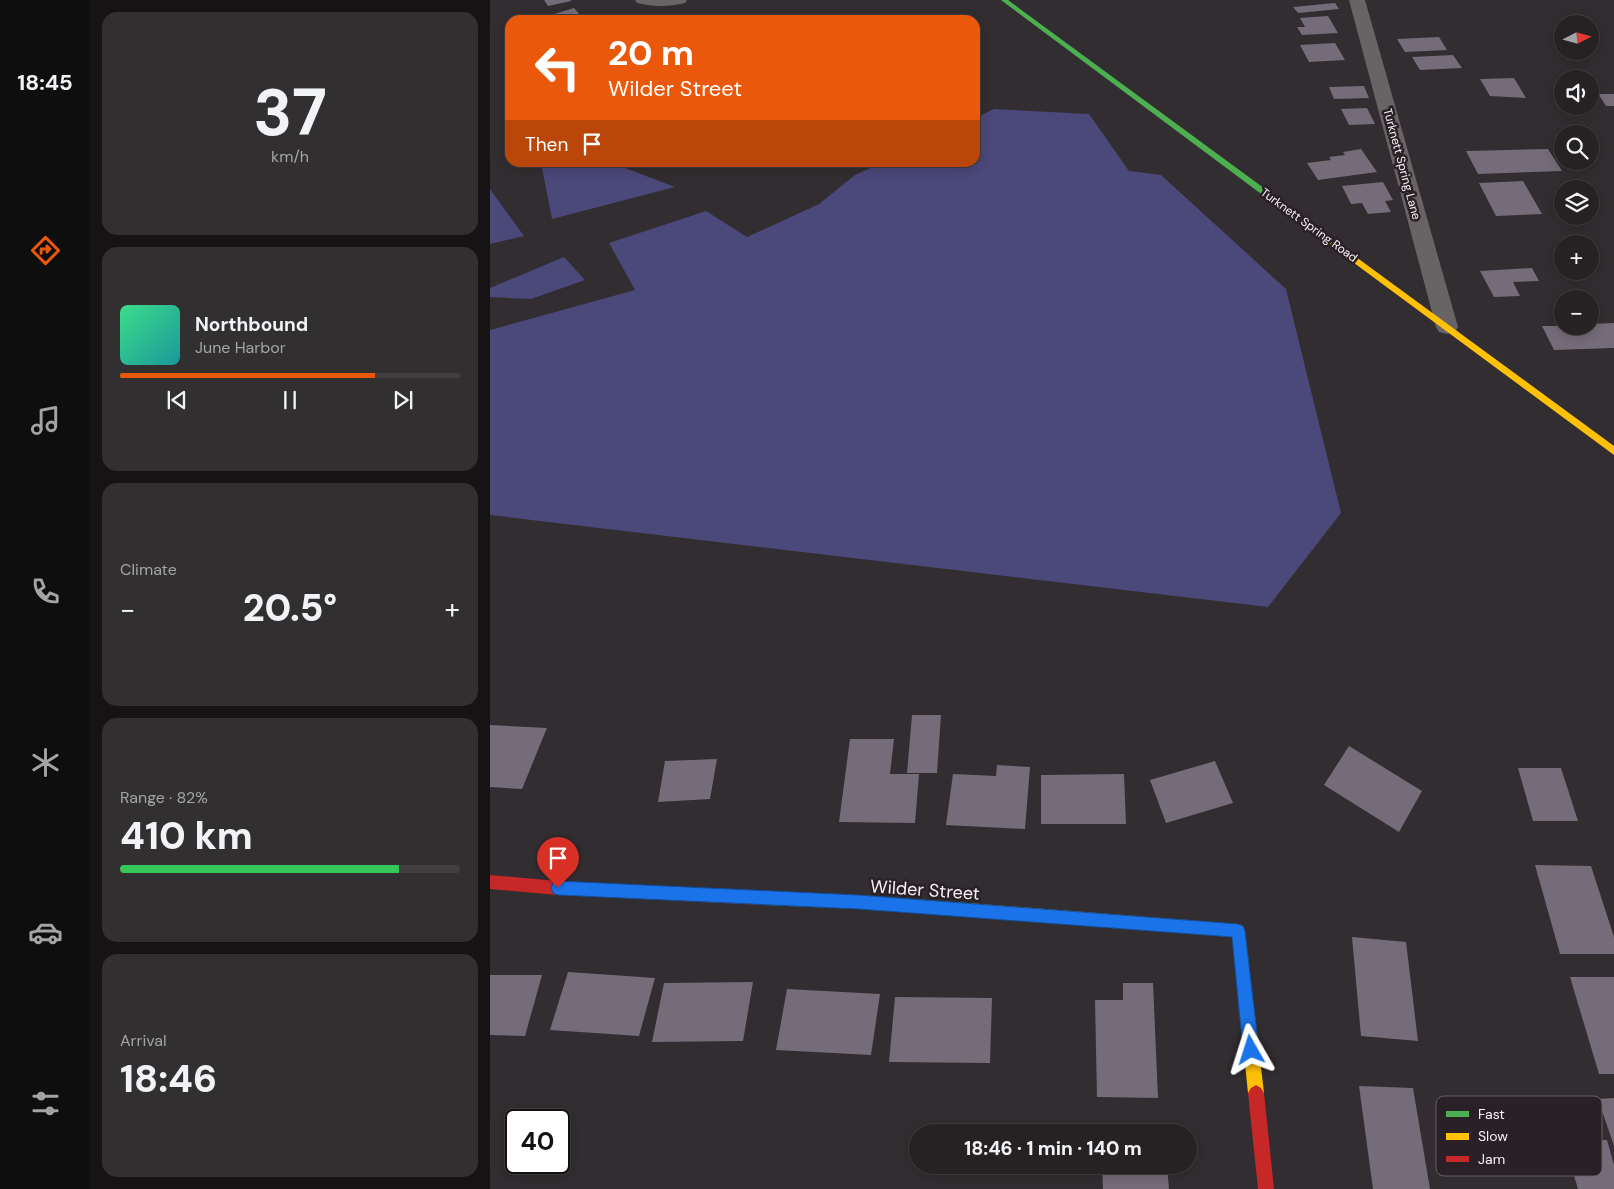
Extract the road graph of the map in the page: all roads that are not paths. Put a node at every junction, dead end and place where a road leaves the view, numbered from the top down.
1 (643, 0) edge
2 (679, 0) edge
3 (1004, 0) edge
4 (1357, 0) edge
5 (1447, 327) junction
6 (1614, 451) edge
7 (490, 882) edge
8 (1266, 1189) edge

1 - 2 street
3 - 5 street, Turknett Spring Road
4 - 5 street, Turknett Spring Lane
5 - 6 street, Turknett Spring Road
7 - 8 street, Wilder Street

